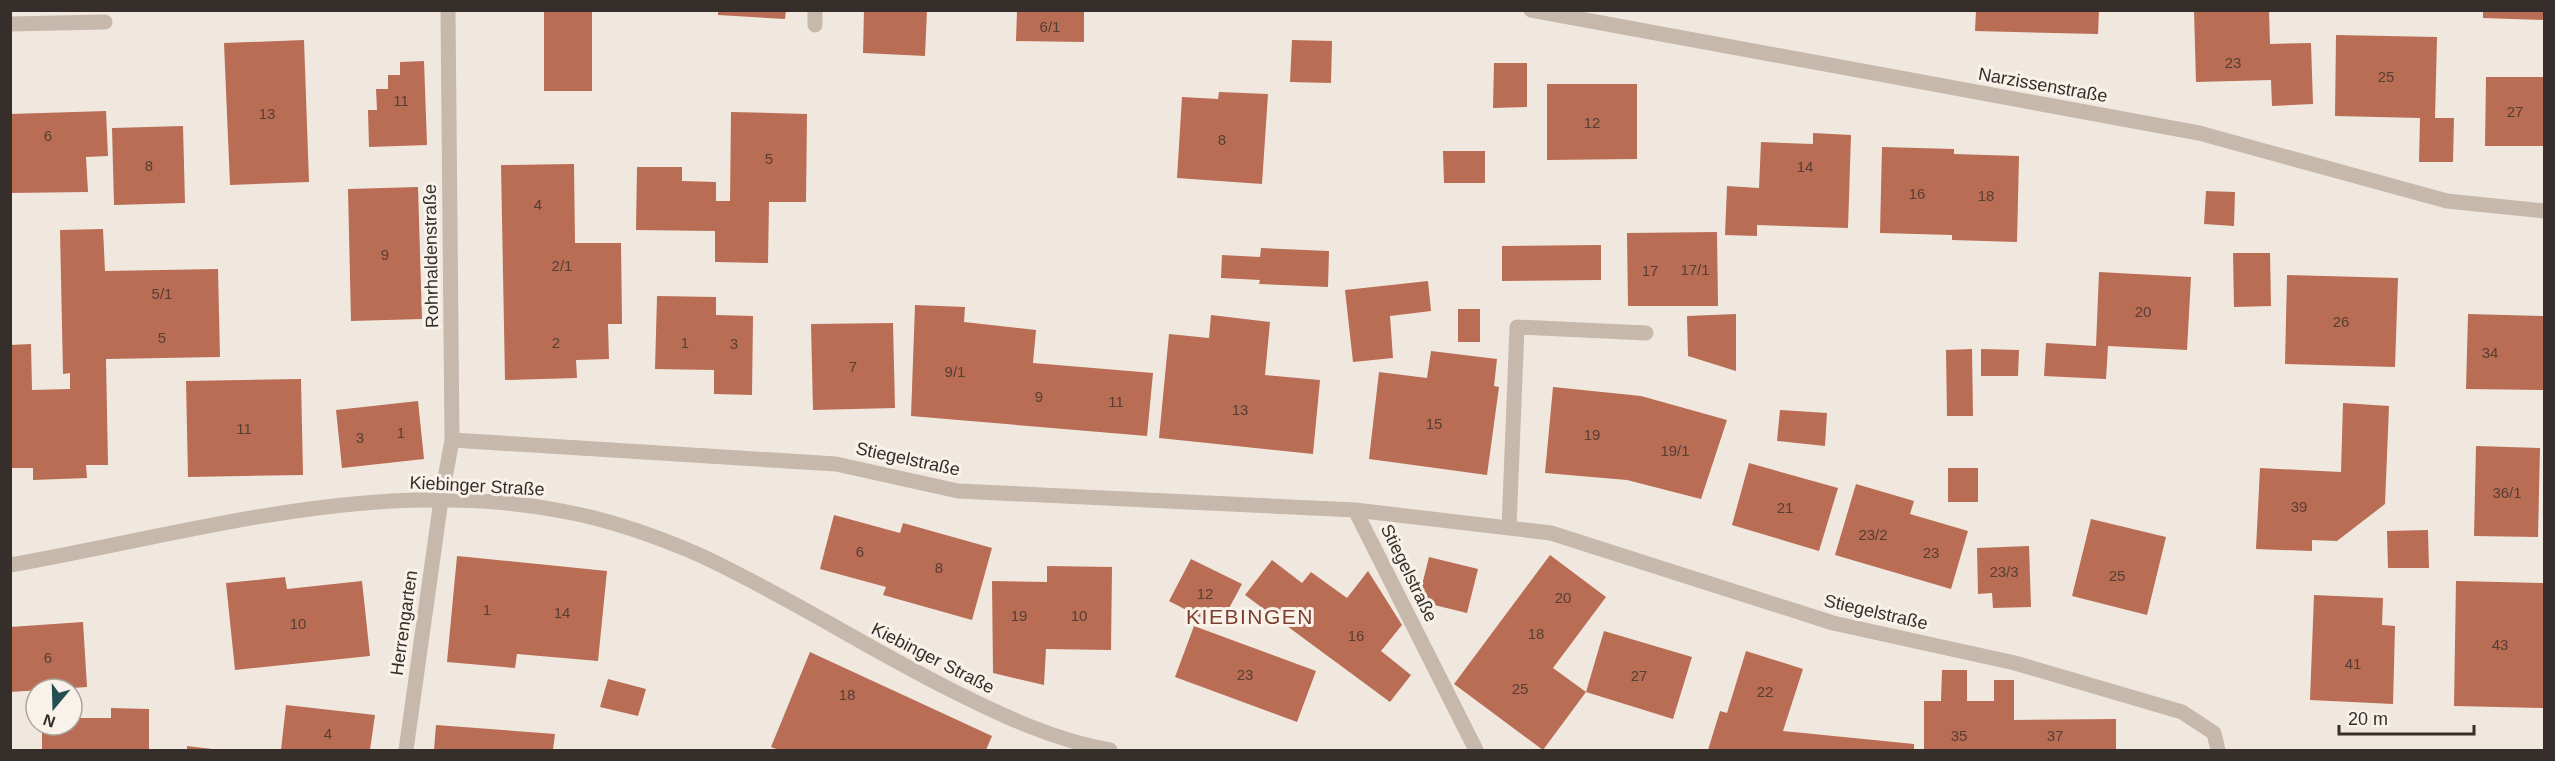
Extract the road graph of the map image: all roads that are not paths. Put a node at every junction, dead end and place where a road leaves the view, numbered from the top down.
1 (448, 10) edge
2 (1532, 10) edge
3 (105, 22) dead end
4 (10, 24) edge
5 (2544, 211) edge
6 (1646, 333) dead end
7 (452, 440) junction
8 (441, 500) junction
9 (1355, 510) junction
10 (1509, 528) junction
11 (10, 565) edge
12 (406, 750) edge
13 (1110, 750) edge
14 (1476, 750) edge
15 (2218, 750) edge

1 - 7 street, Rohrhaldenstraße
2 - 5 street, Narzissenstraße
3 - 4 street
6 - 10 street
7 - 8 street, Rohrhaldenstraße
7 - 9 street, Stiegelstraße
8 - 11 street, Kiebinger Straße
8 - 12 street, Herrengarten
8 - 13 street, Kiebinger Straße
9 - 10 street, Stiegelstraße
9 - 14 street, Stiegelstraße
10 - 15 street, Stiegelstraße

